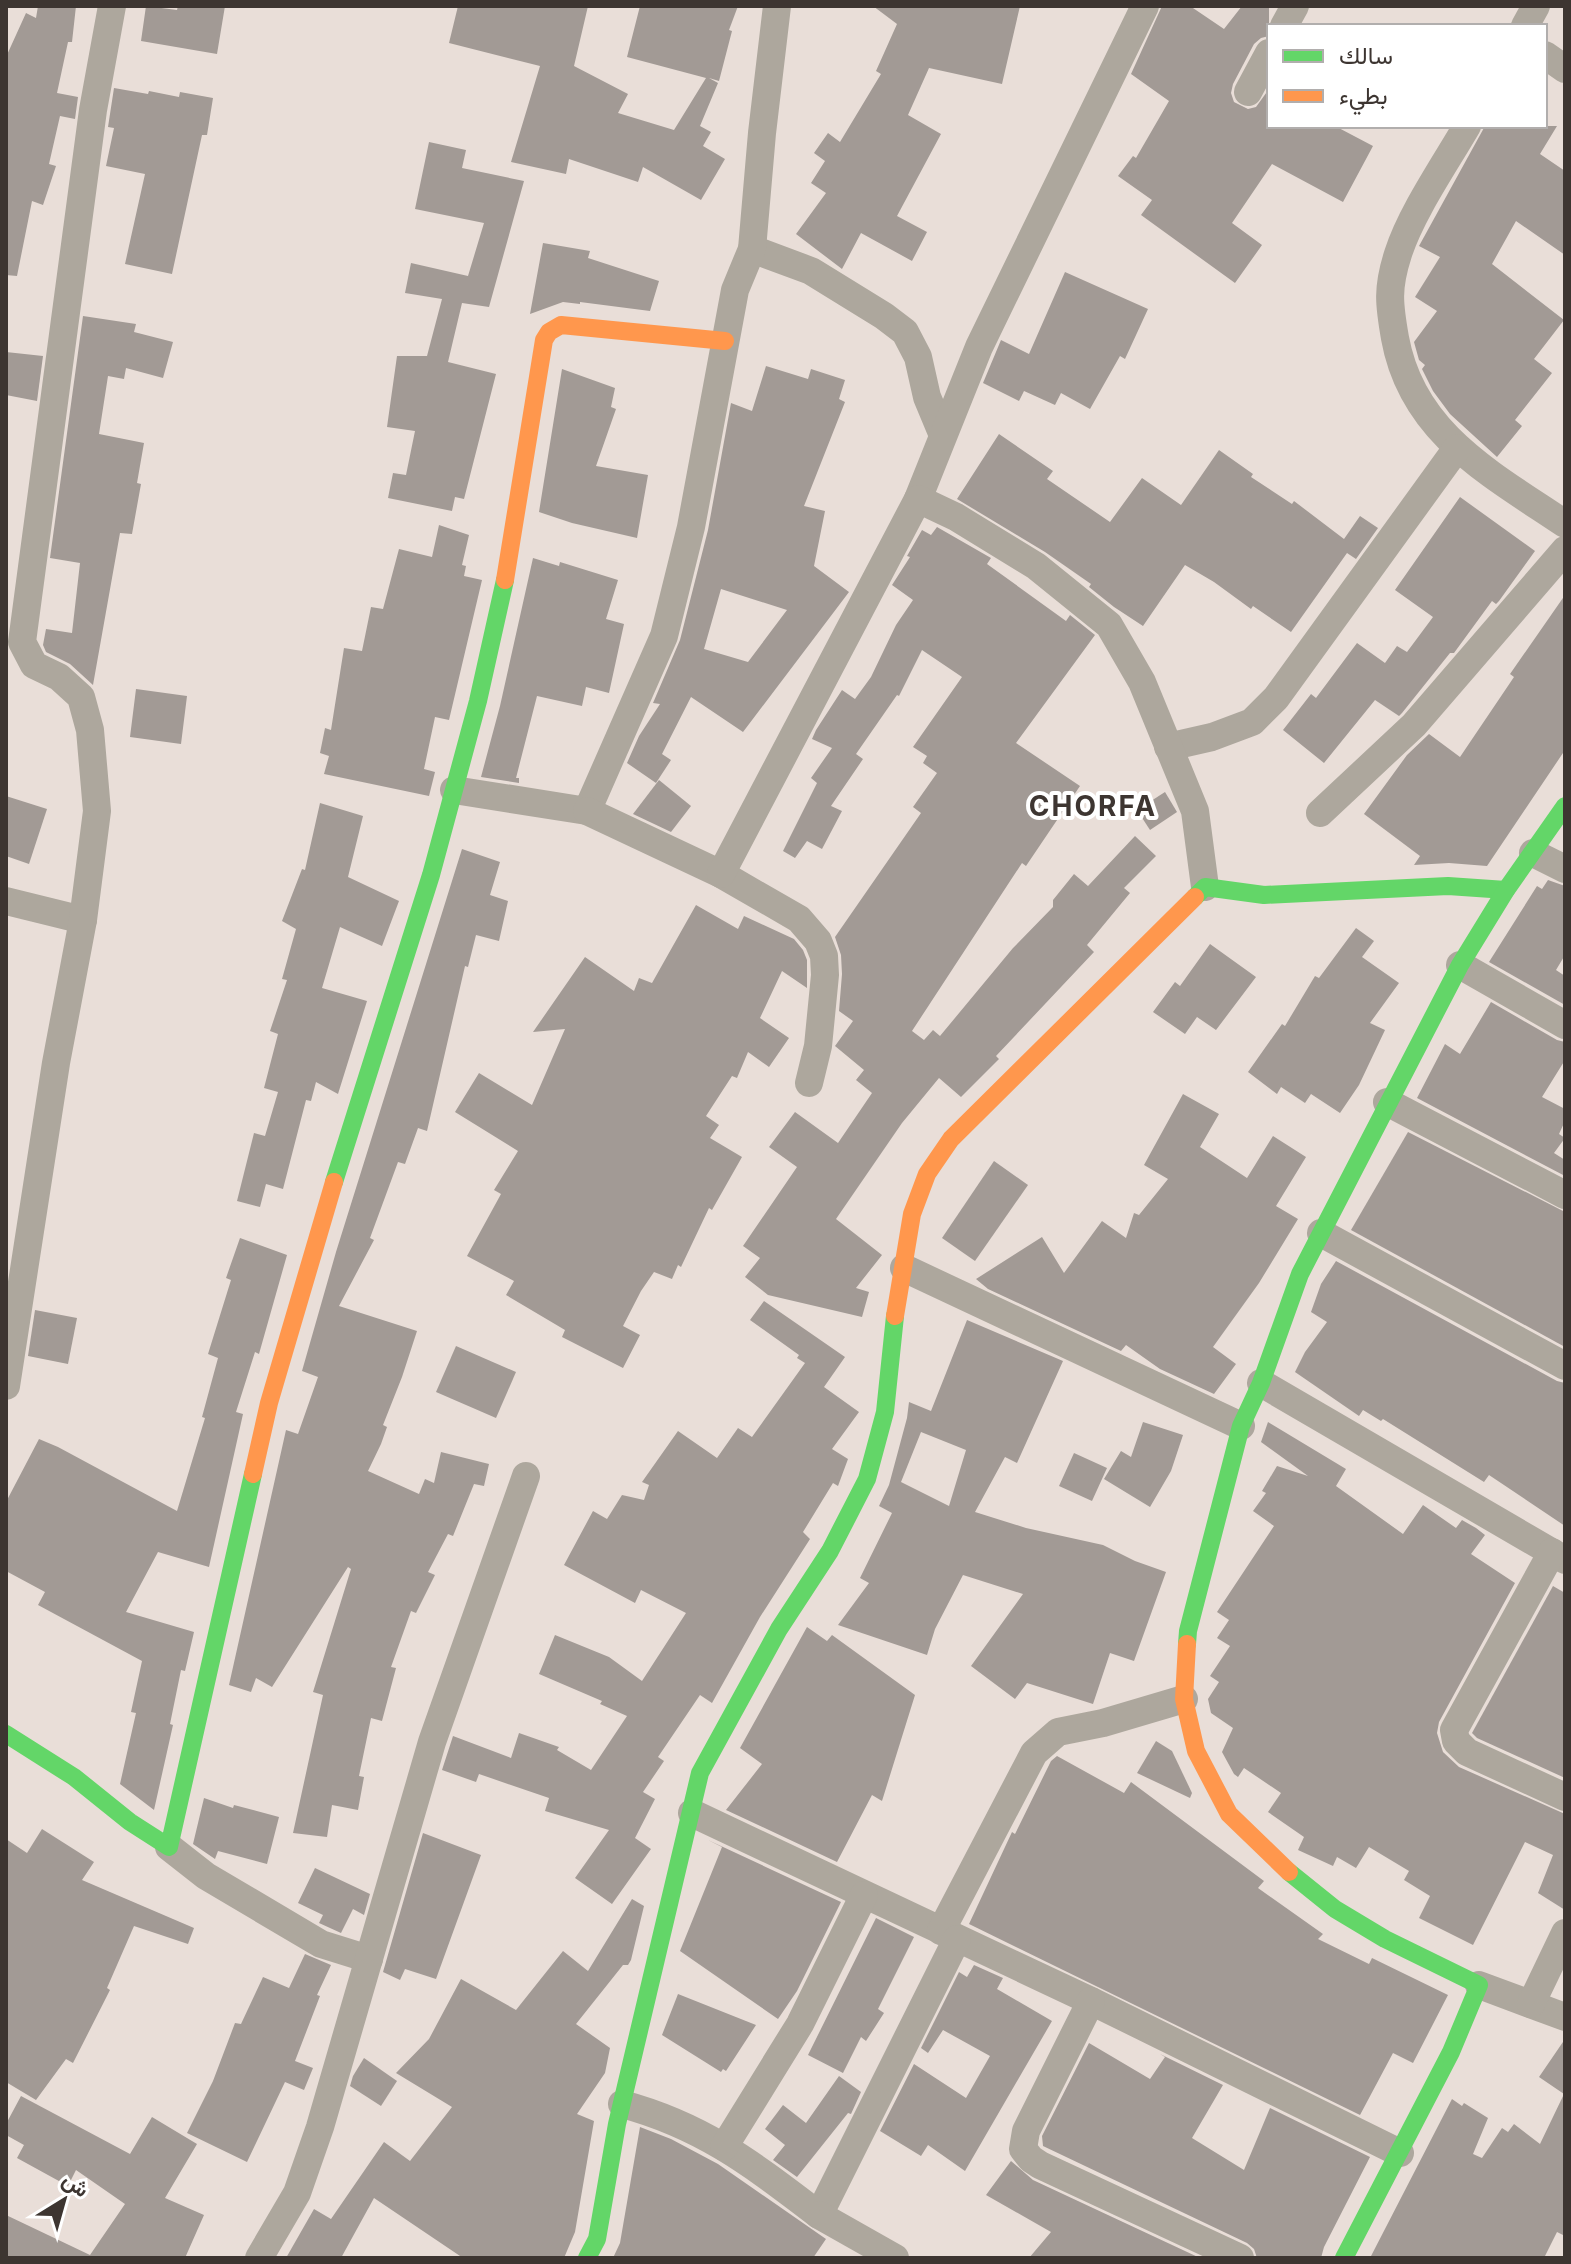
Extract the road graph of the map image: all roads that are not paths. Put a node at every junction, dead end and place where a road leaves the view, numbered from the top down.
1 (112, 6) edge
2 (777, 6) edge
3 (1145, 6) edge
4 (1295, 6) edge
5 (1536, 6) edge
6 (1285, 24) edge
7 (1526, 24) edge
8 (1547, 56) edge
9 (1267, 57) edge
10 (1565, 69) edge
11 (1248, 92) dead end
12 (1466, 128) edge
13 (752, 249) junction
14 (725, 341) junction
15 (942, 433) junction
16 (1457, 448) junction
17 (918, 499) junction
18 (1565, 524) edge
19 (1565, 550) edge
20 (1168, 747) junction
21 (454, 790) junction
22 (1565, 806) edge
23 (587, 811) junction
24 (1320, 813) dead end
25 (1533, 853) junction
26 (1565, 869) edge
27 (721, 874) junction
28 (1205, 887) junction
29 (1506, 890) junction
30 (6, 901) edge
31 (83, 920) junction
32 (1460, 965) junction
33 (1565, 1025) edge
34 (809, 1083) dead end
35 (1387, 1102) junction
36 (1565, 1195) edge
37 (1321, 1233) junction
38 (904, 1268) junction
39 (1565, 1366) edge
40 (1261, 1383) junction
41 (6, 1386) edge
42 (1241, 1426) junction
43 (526, 1476) dead end
44 (1558, 1556) edge
45 (1184, 1699) junction
46 (6, 1734) edge
47 (1565, 1797) edge
48 (692, 1813) junction
49 (169, 1847) junction
50 (864, 1895) junction
51 (1565, 1933) edge
52 (949, 1935) junction
53 (369, 1959) junction
54 (1479, 1985) junction
55 (1091, 2001) junction
56 (1531, 2004) junction
57 (1565, 2017) edge
58 (622, 2104) junction
59 (724, 2147) junction
60 (1400, 2153) junction
61 (819, 2215) junction
62 (878, 2254) edge
63 (259, 2258) edge
64 (587, 2258) edge
65 (1240, 2258) edge
66 (1344, 2258) edge

1 - 31 street
2 - 13 street
3 - 15 street
4 - 6 street
5 - 7 street
8 - 10 street
9 - 11 street
12 - 16 street
13 - 14 street
13 - 15 street
14 - 21 street
14 - 23 street
15 - 17 street
16 - 18 street
16 - 20 street
17 - 20 street
17 - 27 street
19 - 24 street
20 - 28 street
21 - 23 street
21 - 49 street
22 - 25 street
23 - 27 street
25 - 26 street
25 - 29 street
27 - 34 street
28 - 29 street
28 - 38 street
29 - 32 street
30 - 31 street
31 - 41 street
32 - 33 street
32 - 35 street
35 - 36 street
35 - 37 street
37 - 39 street
37 - 40 street
38 - 42 street
38 - 48 street
40 - 42 street
40 - 44 street
42 - 45 street
43 - 53 street
44 - 47 street
45 - 52 street
45 - 54 street
46 - 49 street
48 - 50 street
48 - 58 street
49 - 53 street
50 - 52 street
50 - 59 street
51 - 56 street
52 - 55 street
52 - 61 street
53 - 63 street
54 - 56 street
54 - 60 street
55 - 60 street
55 - 65 street
56 - 57 street
58 - 59 street
58 - 64 street
59 - 61 street
60 - 66 street
61 - 62 street

